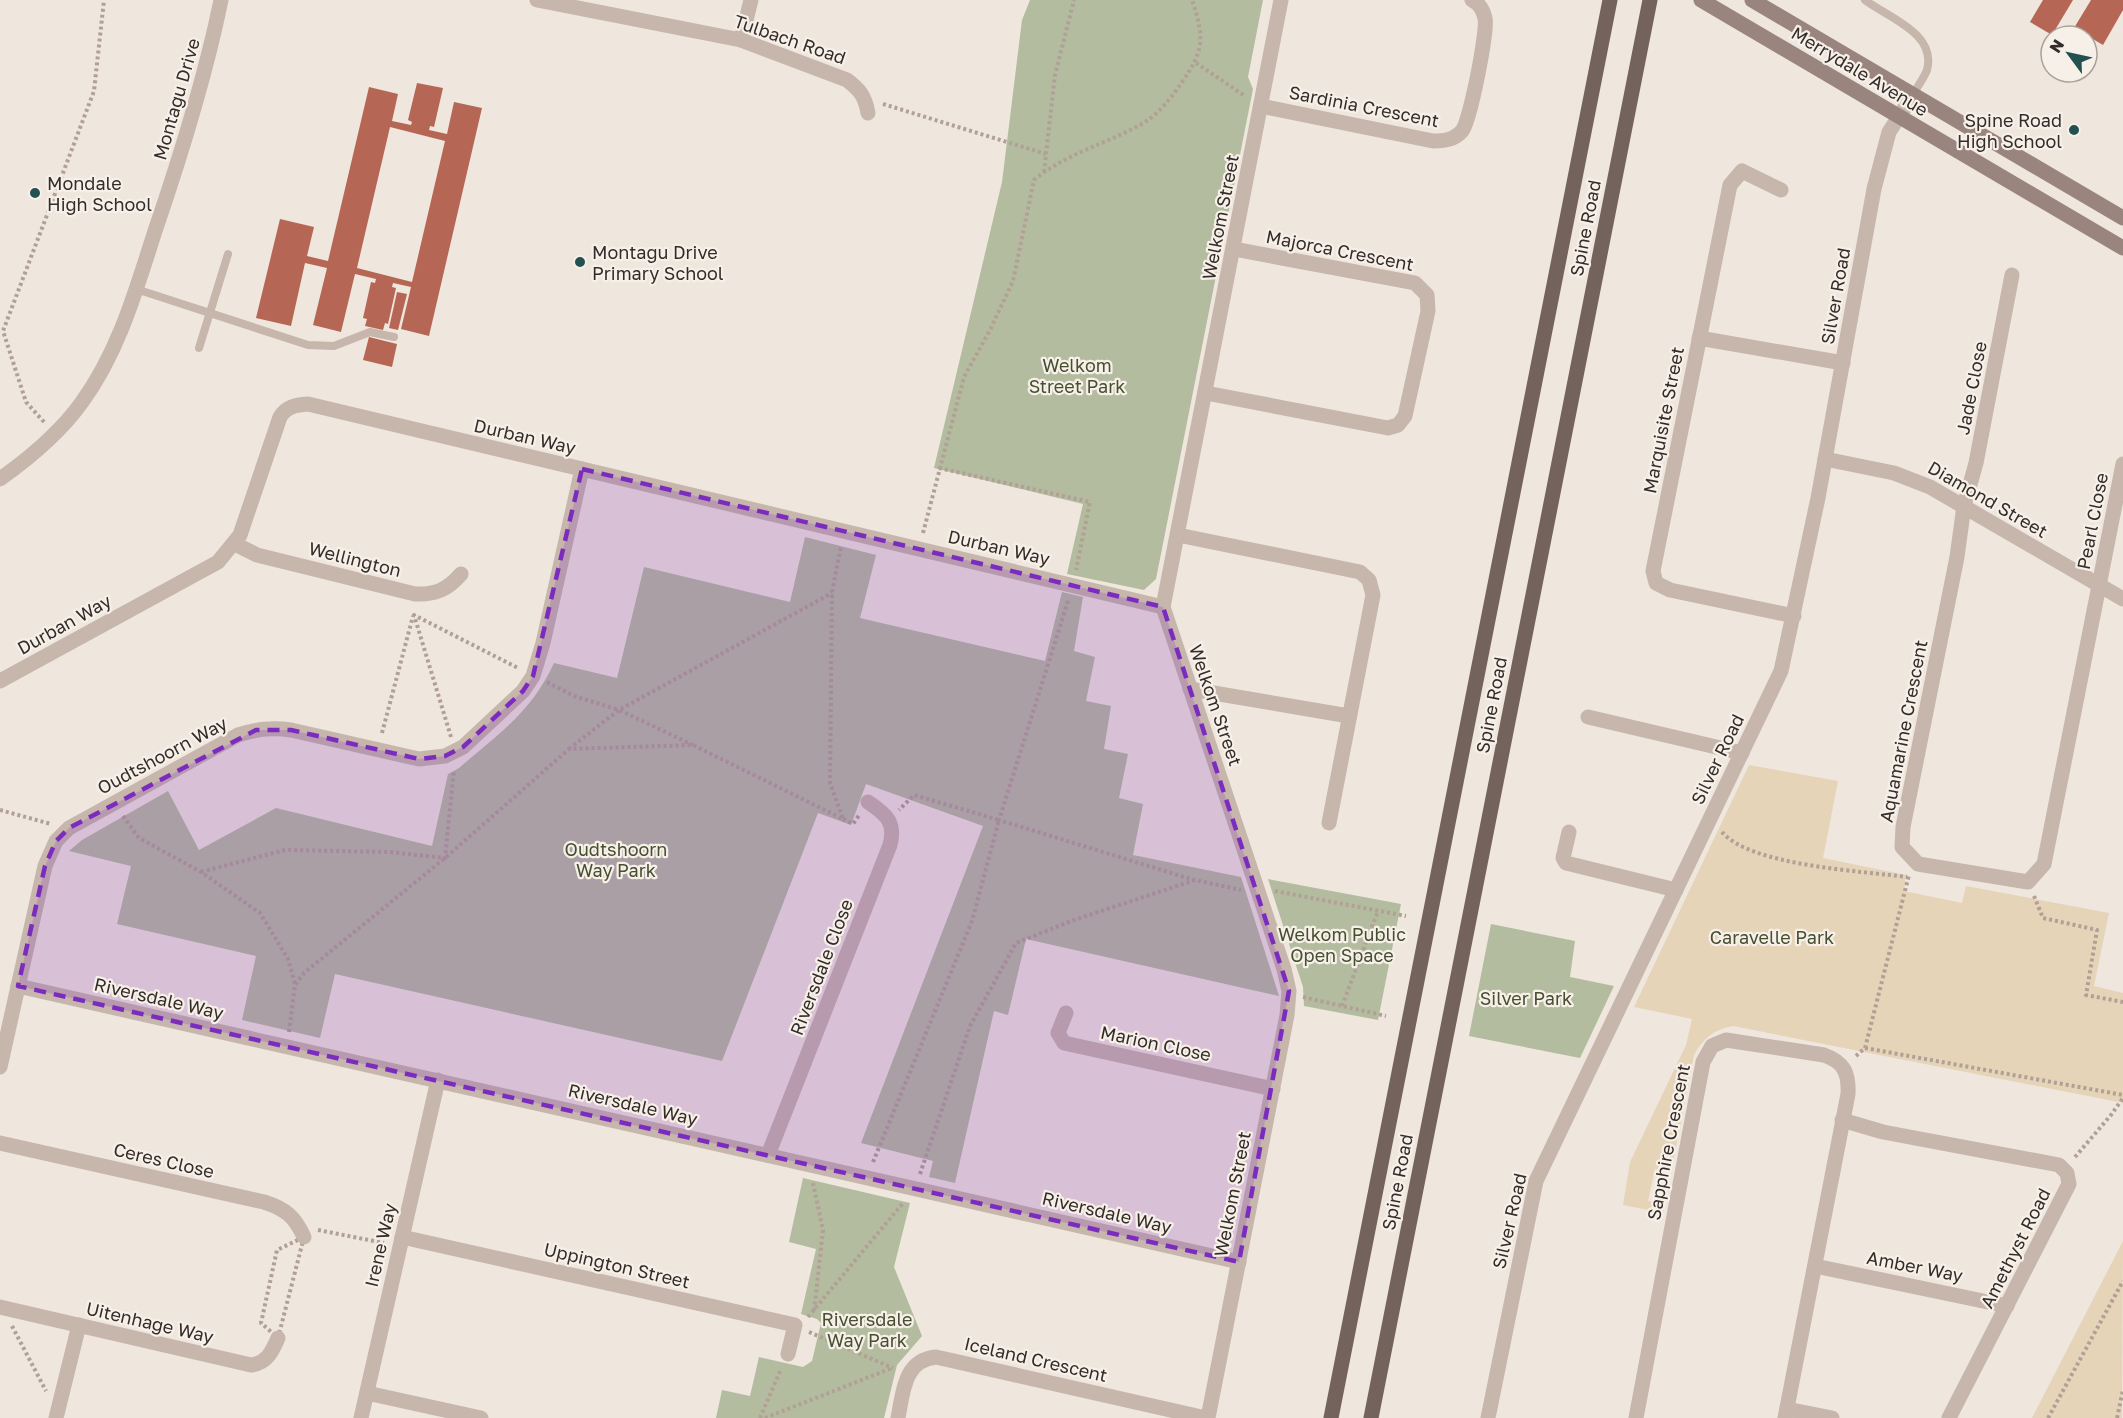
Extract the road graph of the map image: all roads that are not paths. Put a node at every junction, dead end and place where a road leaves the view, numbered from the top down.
1 (221, 0) edge
2 (537, 0) edge
3 (751, 0) edge
4 (1281, 0) edge
5 (1472, 0) edge
6 (1610, 0) edge
7 (1650, 0) edge
8 (1701, 0) edge
9 (1752, 0) edge
10 (1865, 0) edge
11 (741, 40) junction
12 (1912, 95) junction
13 (867, 106) road end
14 (1261, 106) junction
15 (1899, 117) junction
16 (1781, 190) dead end
17 (2123, 218) edge
18 (2123, 248) edge
19 (1234, 249) junction
20 (228, 254) dead end
21 (2012, 275) dead end
22 (136, 289) junction
23 (210, 313) junction
24 (394, 337) dead end
25 (1698, 338) junction
26 (199, 348) dead end
27 (1843, 363) junction
28 (1206, 393) junction
29 (1825, 459) junction
30 (2123, 464) edge
31 (582, 470) junction
32 (0, 478) edge
33 (1964, 506) junction
34 (1178, 535) junction
35 (235, 544) junction
36 (461, 574) dead end
37 (2099, 586) junction
38 (2123, 599) edge
39 (1163, 607) junction
40 (1794, 616) junction
41 (0, 681) edge
42 (1190, 689) junction
43 (1349, 716) junction
44 (1588, 717) dead end
45 (1742, 753) junction
46 (868, 802) dead end
47 (1329, 823) dead end
48 (1569, 832) dead end
49 (1676, 890) junction
50 (18, 986) junction
51 (1065, 1013) dead end
52 (0, 1067) edge
53 (438, 1080) junction
54 (1273, 1089) junction
55 (1842, 1120) junction
56 (0, 1143) edge
57 (768, 1155) junction
58 (301, 1230) road end
59 (402, 1237) junction
60 (1239, 1262) junction
61 (1815, 1266) junction
62 (2007, 1306) junction
63 (1, 1308) edge
64 (79, 1325) junction
65 (278, 1338) road end
66 (788, 1354) road end
67 (367, 1393) junction
68 (1786, 1414) edge
69 (57, 1416) edge
70 (361, 1418) edge
71 (480, 1418) edge
72 (898, 1418) edge
73 (1207, 1418) edge
74 (1331, 1418) edge
75 (1371, 1418) edge
76 (1488, 1418) edge
77 (1636, 1418) edge
78 (1832, 1418) edge
79 (1949, 1418) edge

1 - 22 street, Montagu Drive
2 - 11 street, Tulbach Road
3 - 11 street
4 - 14 street, Welkom Street
5 - 14 street, Sardinia Crescent
6 - 74 main road, Spine Road
7 - 75 main road, Spine Road
8 - 15 street, Merrydale Avenue
9 - 12 street, Merrydale Avenue
10 - 12 lane
11 - 13 street, Tulbach Road
12 - 15 street, Silver Road
12 - 17 street, Merrydale Avenue
14 - 19 street, Welkom Street
15 - 18 street, Merrydale Avenue
15 - 27 street, Silver Road
16 - 25 street, Marquisite Street
19 - 28 street, Welkom Street
19 - 28 street, Majorca Crescent
20 - 23 lane
21 - 33 street, Jade Close
22 - 23 lane
22 - 32 street, Montagu Drive
23 - 24 lane
23 - 26 lane
25 - 27 street
25 - 40 street, Marquisite Street
27 - 29 street, Silver Road
28 - 34 street, Welkom Street
29 - 33 street, Diamond Street
29 - 40 street, Silver Road
30 - 37 street, Pearl Close
31 - 35 street, Durban Way
31 - 39 street, Durban Way
31 - 50 street, Oudtshoorn Way
33 - 37 street, Diamond Street
33 - 37 street, Aquamarine Crescent
34 - 39 street, Welkom Street
34 - 43 street
35 - 36 street, Wellington
35 - 41 street, Durban Way
37 - 38 street, Diamond Street
39 - 42 street, Welkom Street
40 - 45 street, Silver Road
42 - 43 street
42 - 54 street, Welkom Street
43 - 47 street
44 - 45 street
45 - 49 street, Silver Road
46 - 57 street, Riversdale Close
48 - 49 street
49 - 76 street, Silver Road
50 - 52 street, Oudtshoorn Way
50 - 53 street, Riversdale Way
51 - 54 street, Marion Close
53 - 57 street, Riversdale Way
53 - 59 street, Irene Way
54 - 60 street, Welkom Street
55 - 61 street
55 - 62 street, Amethyst Road
55 - 77 street, Sapphire Crescent
56 - 58 street, Ceres Close
57 - 60 street, Riversdale Way
59 - 66 street, Uppington Street
59 - 67 street, Irene Way
60 - 73 street, Welkom Street
61 - 62 street, Amber Way
61 - 68 street
62 - 79 street, Amethyst Road
63 - 64 street, Uitenhage Way
64 - 65 street, Uitenhage Way
64 - 69 street
67 - 70 street, Irene Way
67 - 71 street
68 - 78 street
72 - 73 street, Iceland Crescent

